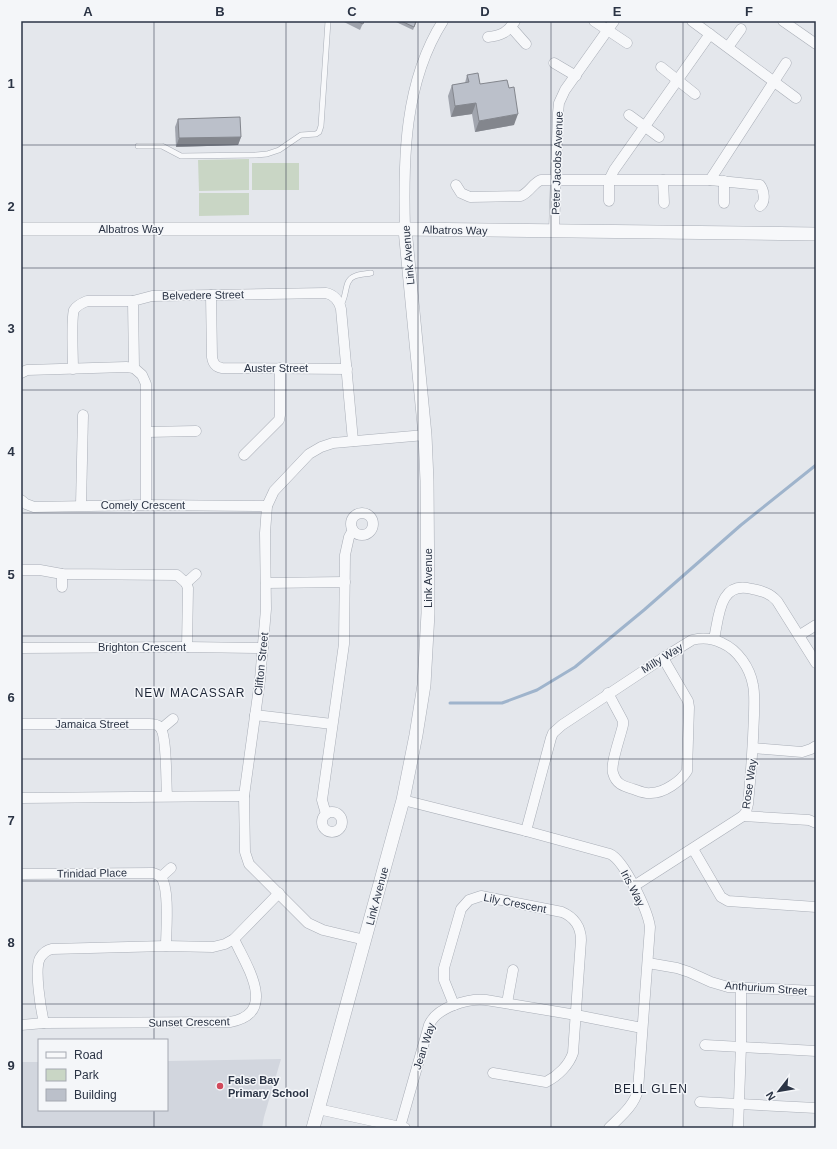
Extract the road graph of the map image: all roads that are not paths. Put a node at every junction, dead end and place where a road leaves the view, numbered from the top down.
1 (328, 21) edge
2 (443, 21) edge
3 (594, 21) edge
4 (614, 21) edge
5 (692, 21) edge
6 (783, 21) edge
7 (513, 24) edge
8 (741, 29) dead end
9 (608, 30) junction
10 (710, 34) junction
11 (488, 37) dead end
12 (627, 43) dead end
13 (526, 44) dead end
14 (816, 44) edge
15 (728, 47) junction
16 (554, 63) dead end
17 (786, 63) dead end
18 (662, 67) dead end
19 (576, 76) junction
20 (678, 80) junction
21 (775, 81) junction
22 (695, 94) dead end
23 (796, 98) dead end
24 (629, 115) dead end
25 (645, 127) junction
26 (659, 137) dead end
27 (138, 146) dead end
28 (556, 180) junction
29 (609, 180) junction
30 (663, 180) junction
31 (710, 180) junction
32 (724, 181) junction
33 (456, 185) dead end
34 (609, 201) dead end
35 (664, 203) dead end
36 (724, 203) dead end
37 (760, 206) dead end
38 (21, 229) edge
39 (405, 229) junction
40 (554, 231) junction
41 (816, 234) edge
42 (371, 273) dead end
43 (211, 295) junction
44 (133, 301) junction
45 (340, 306) junction
46 (73, 368) junction
47 (134, 368) junction
48 (280, 368) junction
49 (347, 368) junction
50 (21, 373) edge
51 (83, 415) dead end
52 (196, 431) dead end
53 (146, 432) junction
54 (425, 435) junction
55 (353, 441) junction
56 (244, 455) dead end
57 (21, 500) edge
58 (81, 505) junction
59 (146, 505) junction
60 (267, 506) junction
61 (353, 530) dead end
62 (23, 570) dead end
63 (62, 574) junction
64 (196, 574) dead end
65 (345, 582) junction
66 (186, 583) junction
67 (266, 583) junction
68 (62, 587) dead end
69 (816, 625) edge
70 (800, 635) junction
71 (714, 639) junction
72 (186, 647) junction
73 (21, 648) edge
74 (263, 648) junction
75 (663, 658) junction
76 (816, 663) edge
77 (608, 693) junction
78 (255, 715) junction
79 (173, 719) dead end
80 (21, 724) edge
81 (332, 724) junction
82 (161, 729) junction
83 (816, 746) edge
84 (753, 748) junction
85 (167, 796) junction
86 (244, 796) junction
87 (21, 798) edge
88 (403, 800) junction
89 (326, 814) dead end
90 (743, 816) junction
91 (816, 823) edge
92 (526, 831) junction
93 (693, 849) junction
94 (171, 868) dead end
95 (21, 874) edge
96 (161, 877) junction
97 (634, 886) junction
98 (278, 893) junction
99 (816, 907) edge
100 (234, 939) junction
101 (365, 940) junction
102 (166, 946) junction
103 (648, 963) junction
104 (513, 970) dead end
105 (741, 988) junction
106 (816, 991) edge
107 (507, 1003) junction
108 (454, 1005) junction
109 (576, 1015) junction
110 (44, 1023) junction
111 (21, 1025) edge
112 (642, 1028) junction
113 (705, 1045) dead end
114 (741, 1046) junction
115 (816, 1051) edge
116 (493, 1073) dead end
117 (700, 1102) dead end
118 (739, 1104) junction
119 (816, 1108) edge
120 (318, 1109) junction
121 (403, 1127) edge
122 (313, 1128) edge
123 (609, 1128) edge
124 (738, 1128) edge

1 - 27 lane
2 - 39 street, Link Avenue
3 - 9 street
4 - 9 street, Peter Jacobs Avenue
5 - 10 street
6 - 14 street
7 - 11 street
7 - 13 street
8 - 15 street
9 - 12 street
9 - 19 street, Peter Jacobs Avenue
10 - 15 street
10 - 20 street
15 - 21 street
16 - 19 street
17 - 21 street
18 - 20 street
19 - 28 street, Peter Jacobs Avenue
20 - 22 street
20 - 25 street
21 - 23 street
21 - 31 street
24 - 25 street
25 - 26 street
25 - 29 street
28 - 29 street
28 - 33 street
28 - 40 street, Peter Jacobs Avenue
29 - 30 street
29 - 34 street
30 - 31 street
30 - 35 street
31 - 32 street
32 - 36 street
32 - 37 street
38 - 39 street, Albatros Way
39 - 40 street, Albatros Way
39 - 54 street, Link Avenue
40 - 41 street, Albatros Way
42 - 45 lane
43 - 44 street, Belvedere Street
43 - 45 street, Belvedere Street
43 - 48 street, Auster Street
44 - 46 street, Belvedere Street
44 - 47 street
45 - 49 street
46 - 47 street
46 - 50 street
47 - 53 street
48 - 49 street, Auster Street
48 - 56 street
49 - 55 street
51 - 58 street
52 - 53 street
53 - 59 street
54 - 55 street, Clifton Street
54 - 88 street, Link Avenue
55 - 60 street, Clifton Street
57 - 58 street, Comely Crescent
58 - 59 street, Comely Crescent
59 - 60 street, Comely Crescent
60 - 67 street, Clifton Street
61 - 65 street
62 - 63 street
63 - 66 street
63 - 68 street
64 - 66 street
65 - 67 street
65 - 81 street
66 - 72 street
67 - 74 street, Clifton Street
69 - 70 street
70 - 71 street
70 - 76 street
71 - 75 street, Milly Way
71 - 84 street, Rose Way
72 - 73 street, Brighton Crescent
72 - 74 street, Brighton Crescent
74 - 78 street, Clifton Street
75 - 77 street, Milly Way
75 - 77 street
77 - 92 street, Milly Way
78 - 81 street
78 - 86 street, Clifton Street
79 - 82 street
80 - 82 street, Jamaica Street
81 - 89 street
82 - 85 street
83 - 84 street
84 - 90 street, Rose Way
85 - 86 street
85 - 87 street
86 - 98 street, Clifton Street
88 - 92 street, Iris Way
88 - 101 street, Link Avenue
90 - 91 street
90 - 93 street, Rose Way
92 - 97 street, Iris Way
93 - 97 street, Rose Way
93 - 99 street
94 - 96 street
95 - 96 street, Trinidad Place
96 - 102 street
97 - 103 street, Iris Way
98 - 100 street
98 - 101 street, Clifton Street
100 - 102 street
100 - 110 street, Sunset Crescent
101 - 120 street, Link Avenue
102 - 110 street
103 - 105 street, Anthurium Street
103 - 112 street, Iris Way
104 - 107 street
105 - 106 street, Anthurium Street
105 - 114 street
107 - 108 street, Jean Way
107 - 109 street, Jean Way
108 - 109 street, Lily Crescent
108 - 121 street, Jean Way
109 - 112 street, Jean Way
109 - 116 street, Lily Crescent
110 - 111 street, Sunset Crescent
112 - 123 street, Iris Way
113 - 114 street
114 - 115 street
114 - 118 street
117 - 118 street
118 - 119 street
118 - 124 street
120 - 121 street
120 - 122 street, Link Avenue

